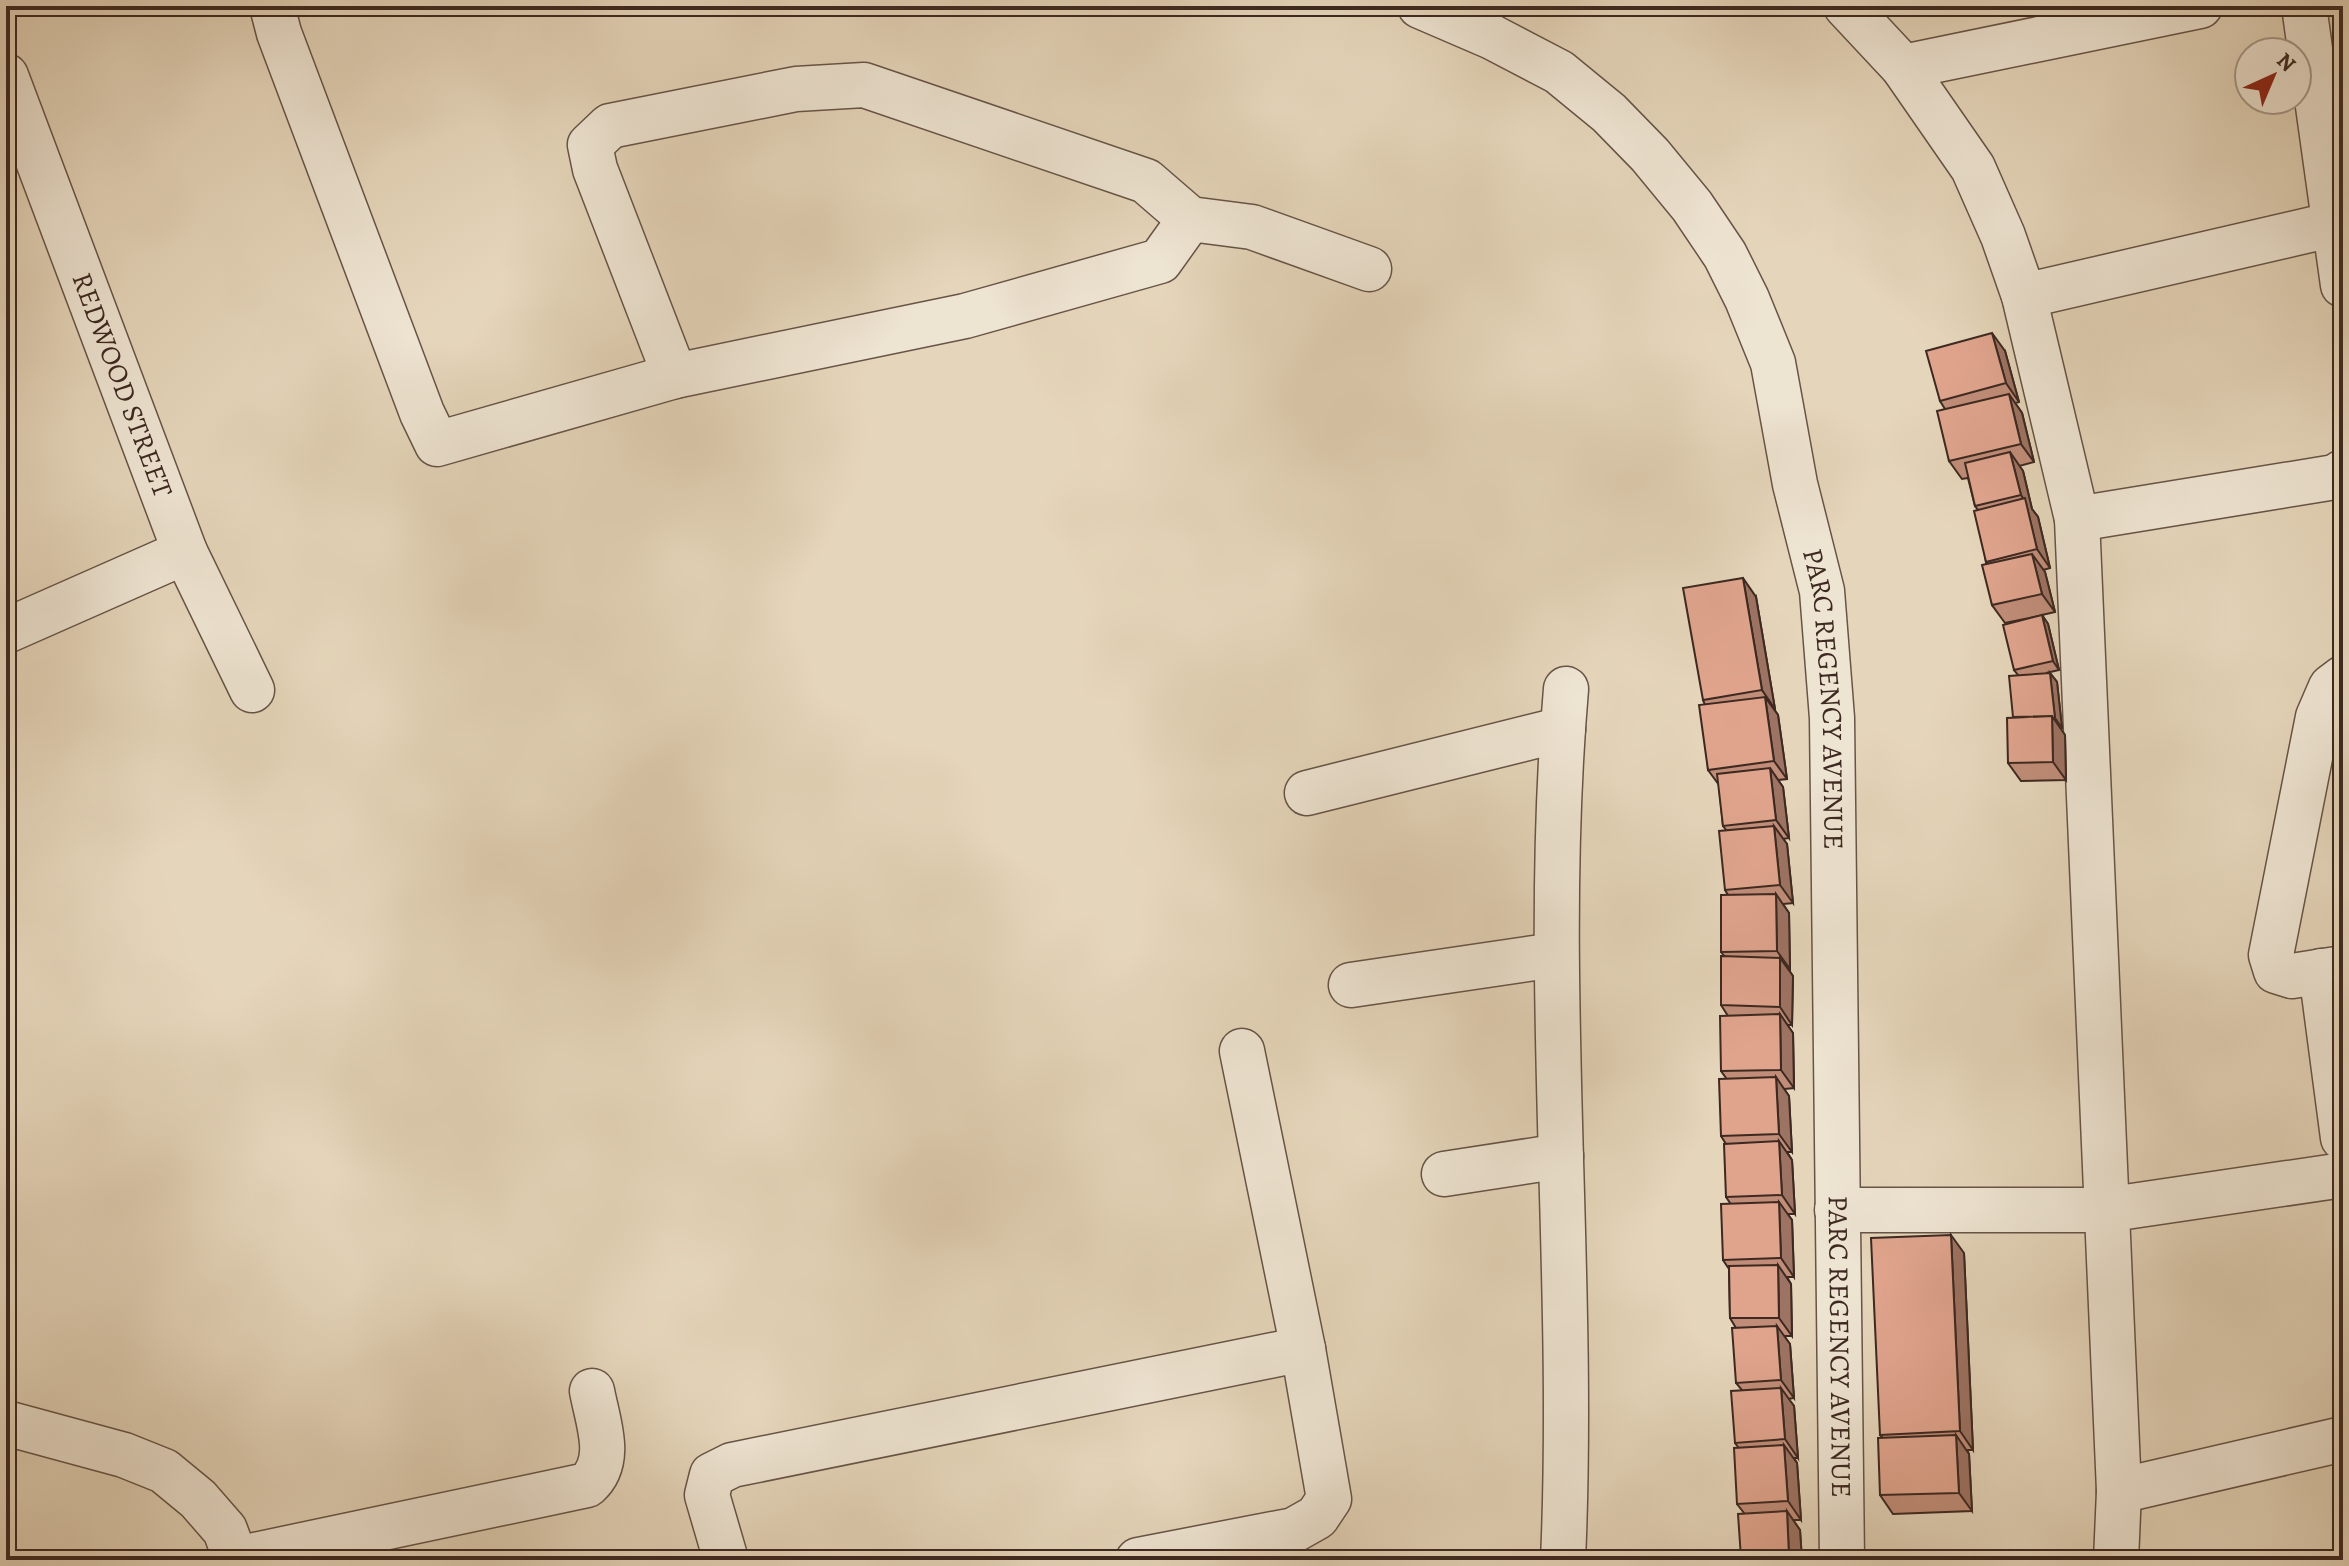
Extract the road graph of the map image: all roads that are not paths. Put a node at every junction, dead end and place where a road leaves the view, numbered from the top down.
1 (272, 6) edge
2 (1420, 6) edge
3 (1846, 6) edge
4 (2200, 6) edge
5 (2304, 6) edge
6 (1903, 67) junction
7 (6, 76) edge
8 (1190, 219) junction
9 (2335, 224) junction
10 (1369, 269) dead end
11 (2343, 285) edge
12 (2024, 296) junction
13 (675, 376) junction
14 (2343, 472) edge
15 (2077, 519) junction
16 (185, 552) junction
17 (6, 631) edge
18 (2343, 678) edge
19 (252, 690) dead end
20 (1307, 793) dead end
21 (1555, 955) junction
22 (2332, 969) edge
23 (1351, 985) dead end
24 (1242, 1051) dead end
25 (2343, 1138) edge
26 (1561, 1156) junction
27 (1444, 1174) dead end
28 (2343, 1175) edge
29 (1837, 1210) junction
30 (2105, 1210) junction
31 (1303, 1349) junction
32 (592, 1391) dead end
33 (6, 1423) edge
34 (2343, 1439) edge
35 (2119, 1491) junction
36 (236, 1560) edge
37 (726, 1560) edge
38 (1138, 1560) edge
39 (1563, 1560) edge
40 (1842, 1560) edge
41 (2116, 1560) edge

1 - 13 street
2 - 29 street, PARC REGENCY AVENUE
3 - 6 street
4 - 6 street
5 - 9 street
6 - 12 street
7 - 16 street, REDWOOD STREET
8 - 10 street
8 - 13 street
8 - 13 street
9 - 11 street
9 - 12 street
12 - 15 street
14 - 15 street
15 - 30 street
16 - 17 street
16 - 19 street, REDWOOD STREET
18 - 22 street
20 - 21 street
21 - 23 street
21 - 26 street
22 - 25 street
24 - 31 street
26 - 27 street
26 - 39 street
28 - 30 street
29 - 30 street
29 - 40 street, PARC REGENCY AVENUE
30 - 35 street
31 - 37 street
31 - 38 street
32 - 36 street
33 - 36 street
34 - 35 street
35 - 41 street

